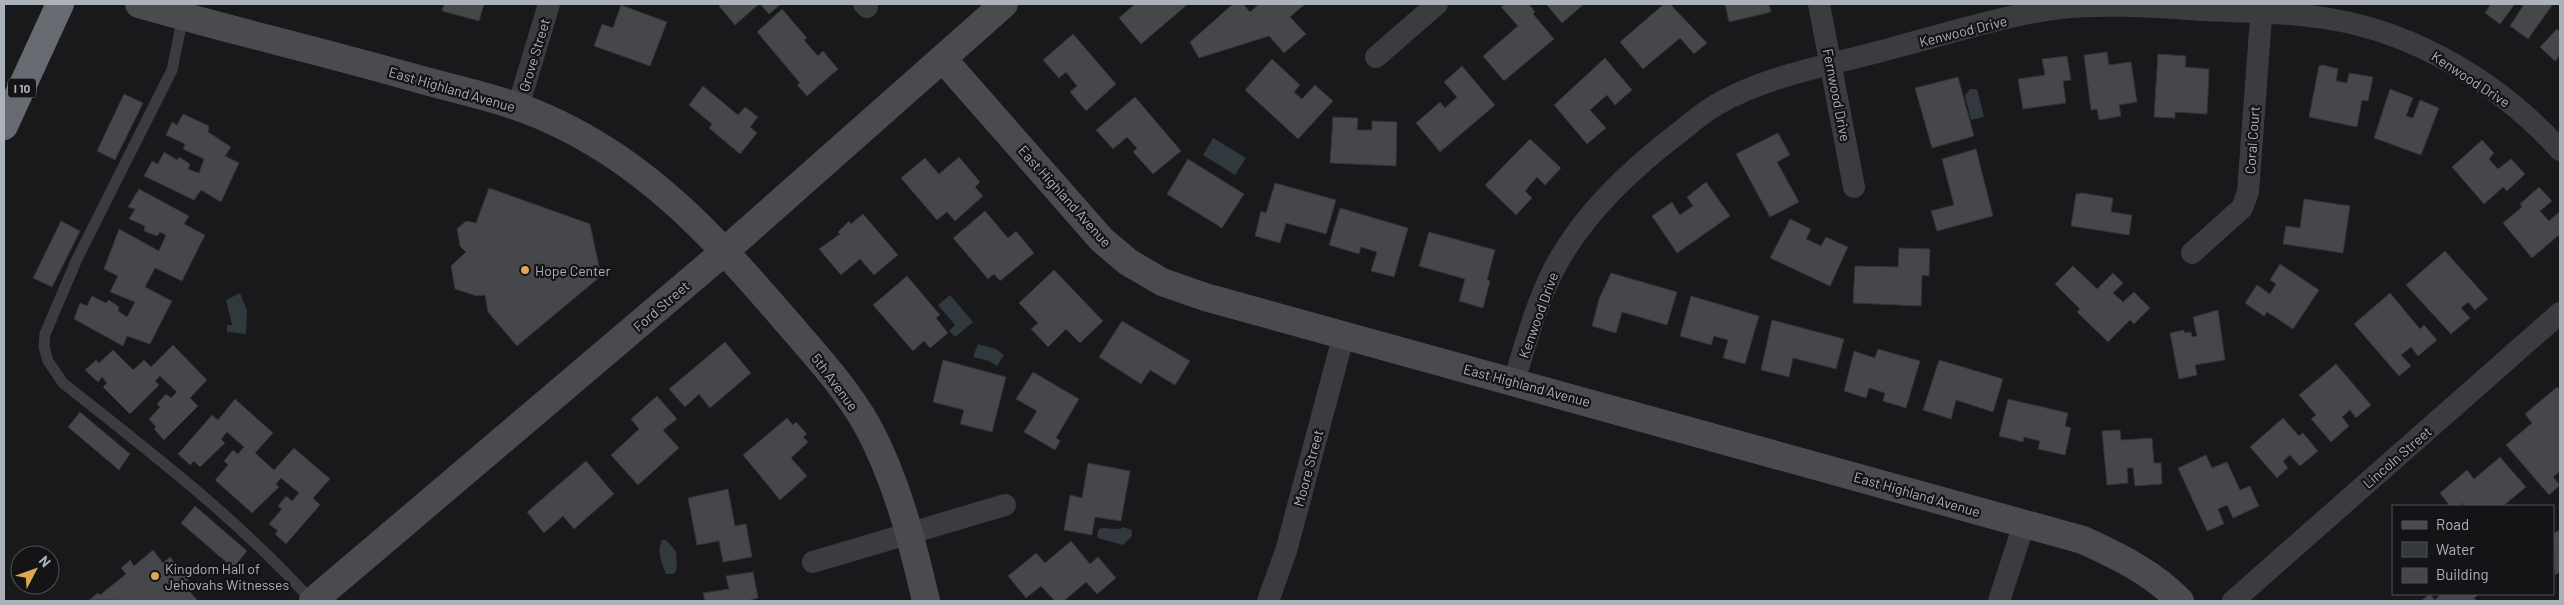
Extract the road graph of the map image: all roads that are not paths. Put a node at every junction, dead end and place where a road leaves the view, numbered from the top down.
1 (60, 4) edge
2 (140, 4) edge
3 (549, 4) edge
4 (1004, 4) edge
5 (1437, 4) edge
6 (1819, 4) edge
7 (2262, 8) edge
8 (182, 16) junction
9 (1376, 57) dead end
10 (943, 59) junction
11 (1831, 65) junction
12 (518, 107) junction
13 (4, 126) edge
14 (2560, 150) edge
15 (1854, 187) dead end
16 (725, 251) junction
17 (2192, 253) dead end
18 (2560, 313) edge
19 (1344, 334) junction
20 (1514, 381) junction
21 (1005, 505) dead end
22 (2024, 524) junction
23 (910, 534) junction
24 (814, 562) dead end
25 (313, 601) edge
26 (926, 601) edge
27 (1268, 601) edge
28 (1998, 601) edge
29 (2180, 601) edge
30 (2233, 601) edge

1 - 13 highway, I 10
2 - 8 main road, East Highland Avenue
3 - 12 street, Grove Street
4 - 10 main road, Ford Street
5 - 9 street
6 - 11 street, Fernwood Drive
7 - 11 street, Kenwood Drive
7 - 14 street, Kenwood Drive
7 - 17 street, Coral Court
8 - 12 main road, East Highland Avenue
8 - 25 lane
10 - 16 main road, Ford Street
10 - 19 main road, East Highland Avenue
11 - 15 street, Fernwood Drive
11 - 20 street, Kenwood Drive
12 - 16 main road, East Highland Avenue
16 - 23 main road, 5th Avenue
16 - 25 main road, Ford Street
18 - 30 street, Lincoln Street
19 - 20 main road, East Highland Avenue
19 - 27 street, Moore Street
20 - 22 main road, East Highland Avenue
21 - 23 street
22 - 28 street
22 - 29 main road, East Highland Avenue
23 - 24 street
23 - 26 main road, 5th Avenue

